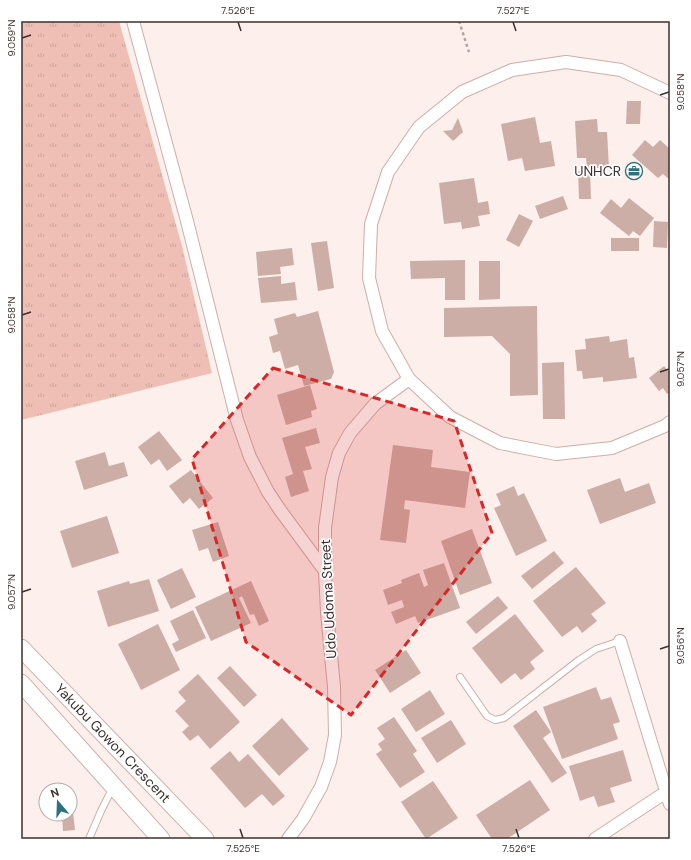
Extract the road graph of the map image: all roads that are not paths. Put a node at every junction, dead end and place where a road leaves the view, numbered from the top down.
1 (133, 21) edge
2 (670, 93) edge
3 (409, 379) junction
4 (670, 422) edge
5 (325, 571) junction
6 (620, 641) joint
7 (21, 648) edge
8 (460, 676) dead end
9 (21, 683) edge
10 (114, 786) junction
11 (666, 792) junction
12 (670, 804) edge
13 (89, 839) edge
14 (161, 839) edge
15 (205, 839) edge
16 (288, 839) edge
17 (595, 839) edge

1 - 5 street
2 - 3 street
3 - 4 street
3 - 5 street, Udo Udoma Street
5 - 16 street, Udo Udoma Street
6 - 8 lane
6 - 11 street
7 - 15 main road, Yakubu Gowon Crescent
9 - 10 main road, Yakubu Gowon Crescent
10 - 13 lane
10 - 14 main road, Yakubu Gowon Crescent
11 - 12 street
11 - 17 street

